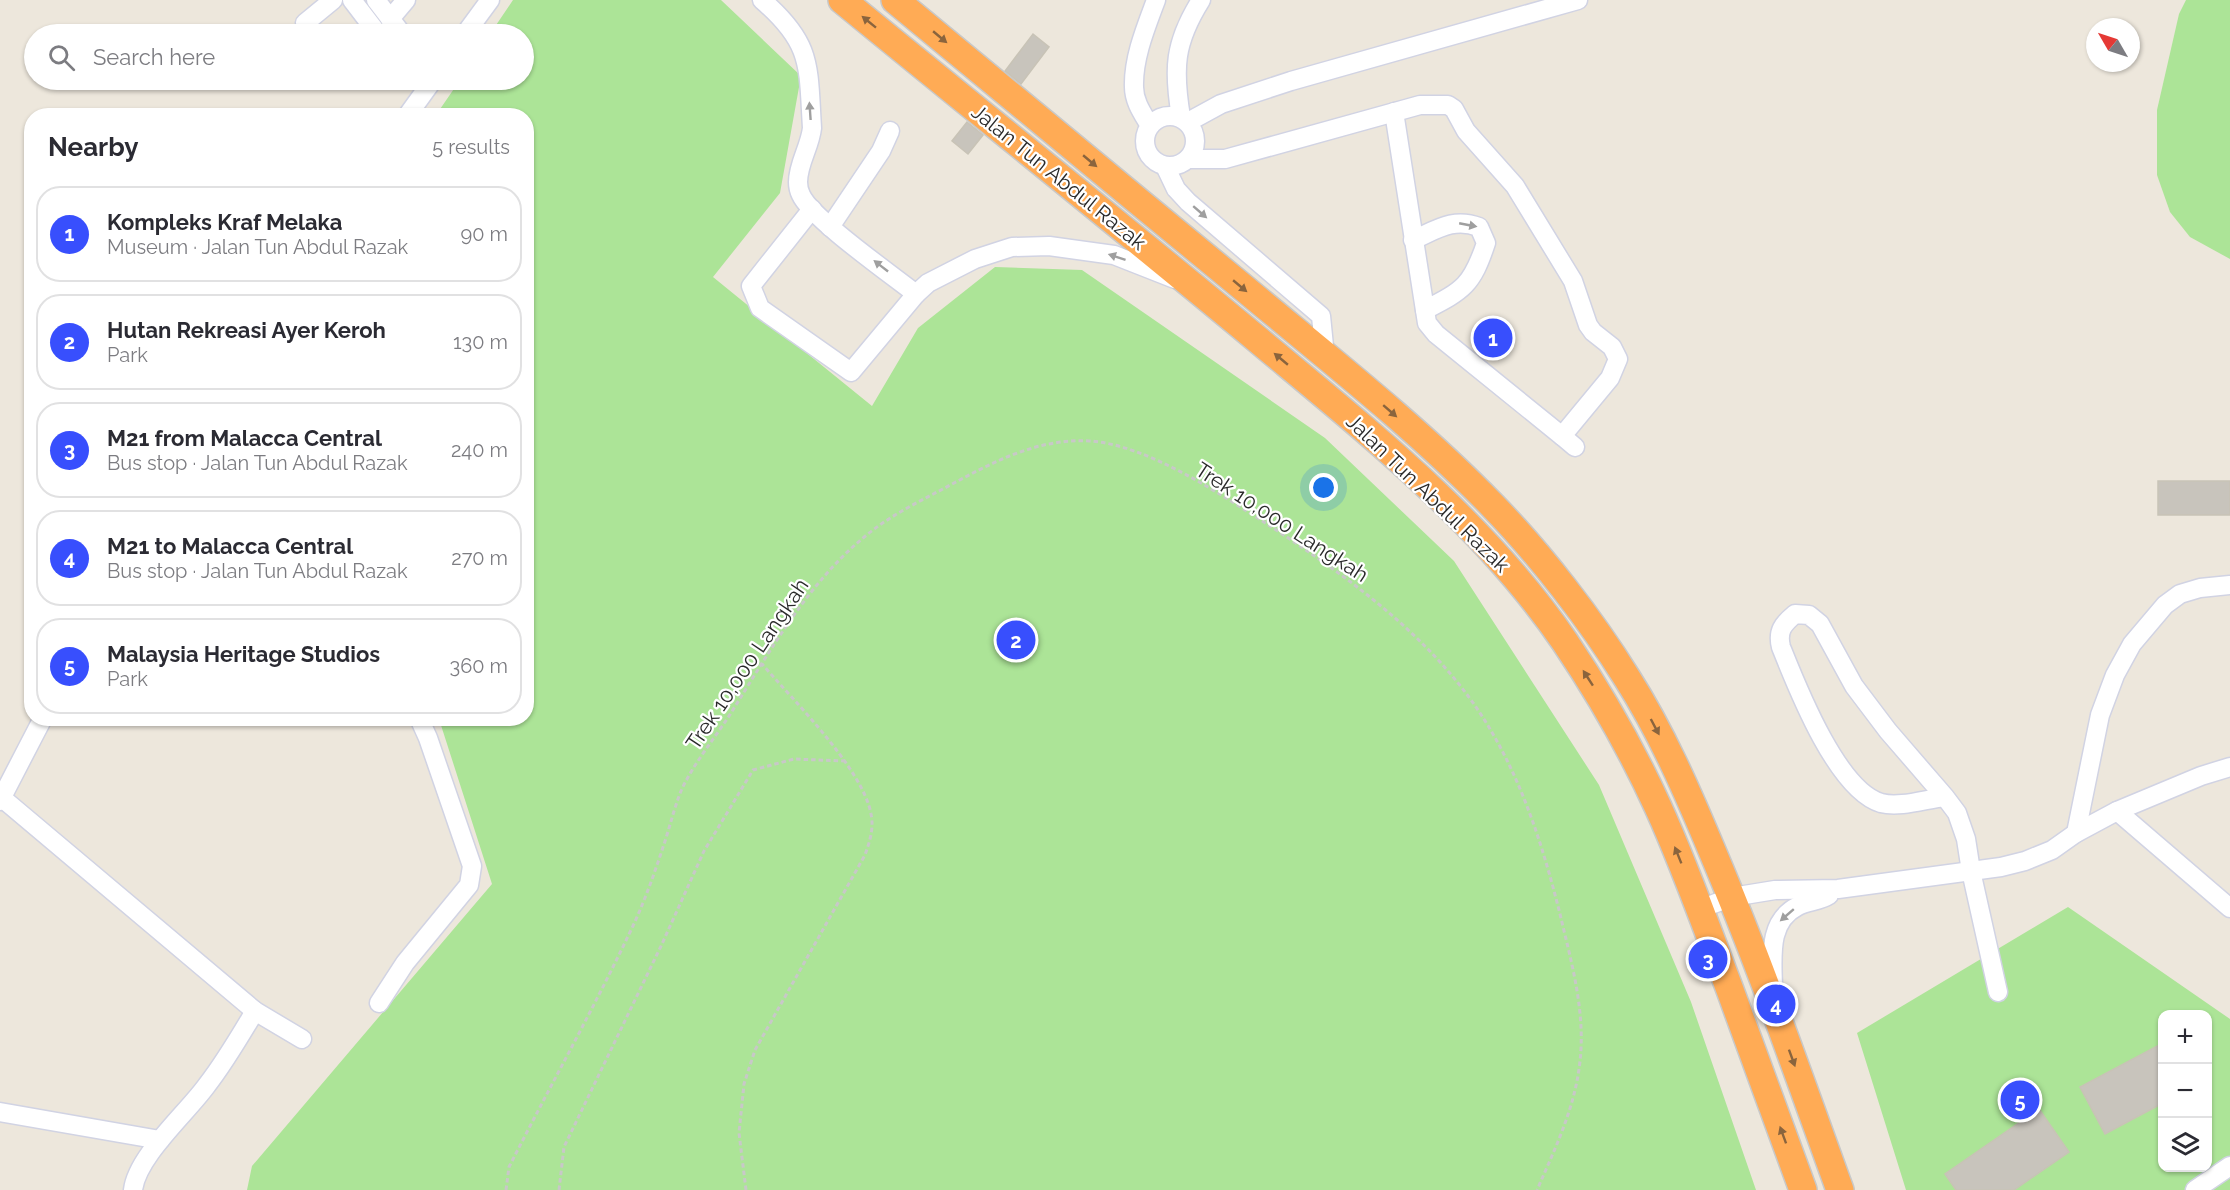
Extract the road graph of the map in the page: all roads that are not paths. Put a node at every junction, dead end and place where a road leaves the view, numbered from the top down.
1 (333, 0) edge
2 (352, 0) edge
3 (376, 0) edge
4 (406, 0) edge
5 (490, 0) edge
6 (762, 0) edge
7 (842, 0) edge
8 (895, 0) edge
9 (1156, 0) edge
10 (1201, 0) edge
11 (1578, 0) edge
12 (390, 19) junction
13 (305, 23) dead end
14 (370, 24) edge
15 (394, 24) edge
16 (472, 24) edge
17 (419, 90) edge
18 (411, 108) edge
19 (1394, 112) junction
20 (1184, 120) junction
21 (1150, 126) junction
22 (890, 131) dead end
23 (1188, 159) junction
24 (1165, 166) junction
25 (812, 209) junction
26 (830, 227) junction
27 (1413, 240) junction
28 (1191, 285) junction
29 (916, 294) junction
30 (1425, 310) junction
31 (1325, 356) junction
32 (2230, 585) edge
33 (39, 726) edge
34 (423, 726) edge
35 (2230, 767) edge
36 (1946, 797) junction
37 (1, 800) edge
38 (2117, 811) junction
39 (2076, 833) junction
40 (1971, 871) junction
41 (1838, 889) junction
42 (1732, 897) junction
43 (2230, 908) edge
44 (1700, 909) junction
45 (1998, 992) dead end
46 (379, 1003) dead end
47 (1773, 1003) junction
48 (255, 1011) junction
49 (302, 1040) dead end
50 (0, 1112) edge
51 (160, 1140) junction
52 (2230, 1166) edge
53 (133, 1190) edge
54 (1803, 1190) edge
55 (1840, 1190) edge
56 (2195, 1190) edge

1 - 13 street
2 - 14 street
3 - 12 street
4 - 12 street
5 - 16 street
25 -> 6 street
28 -> 7 highway, Jalan Tun Abdul Razak
8 -> 31 highway, Jalan Tun Abdul Razak
9 - 21 street
10 - 20 street
11 - 20 street
12 - 15 street
17 - 18 street
19 - 23 street
19 - 27 street
19 - 30 street
20 - 21 street
20 - 23 street
21 - 24 street
22 - 26 street
23 - 24 street
24 -> 31 street
25 - 26 street
25 - 29 street
29 -> 26 street
27 - 30 street
27 -> 30 street
28 -> 29 street
44 -> 28 highway, Jalan Tun Abdul Razak
31 -> 42 highway, Jalan Tun Abdul Razak
32 - 39 street
33 - 37 street
34 - 46 street
35 - 38 street
36 - 36 street
36 - 40 street
37 - 48 street
38 - 39 street
38 - 43 street
39 - 40 street
40 - 41 street
40 - 45 street
41 - 42 street
41 -> 47 street
42 - 44 street
42 - 47 highway, Jalan Tun Abdul Razak
54 -> 44 highway, Jalan Tun Abdul Razak
47 -> 55 highway, Jalan Tun Abdul Razak
48 - 49 street
48 - 51 street
50 - 51 street
51 - 53 street
52 - 56 street

